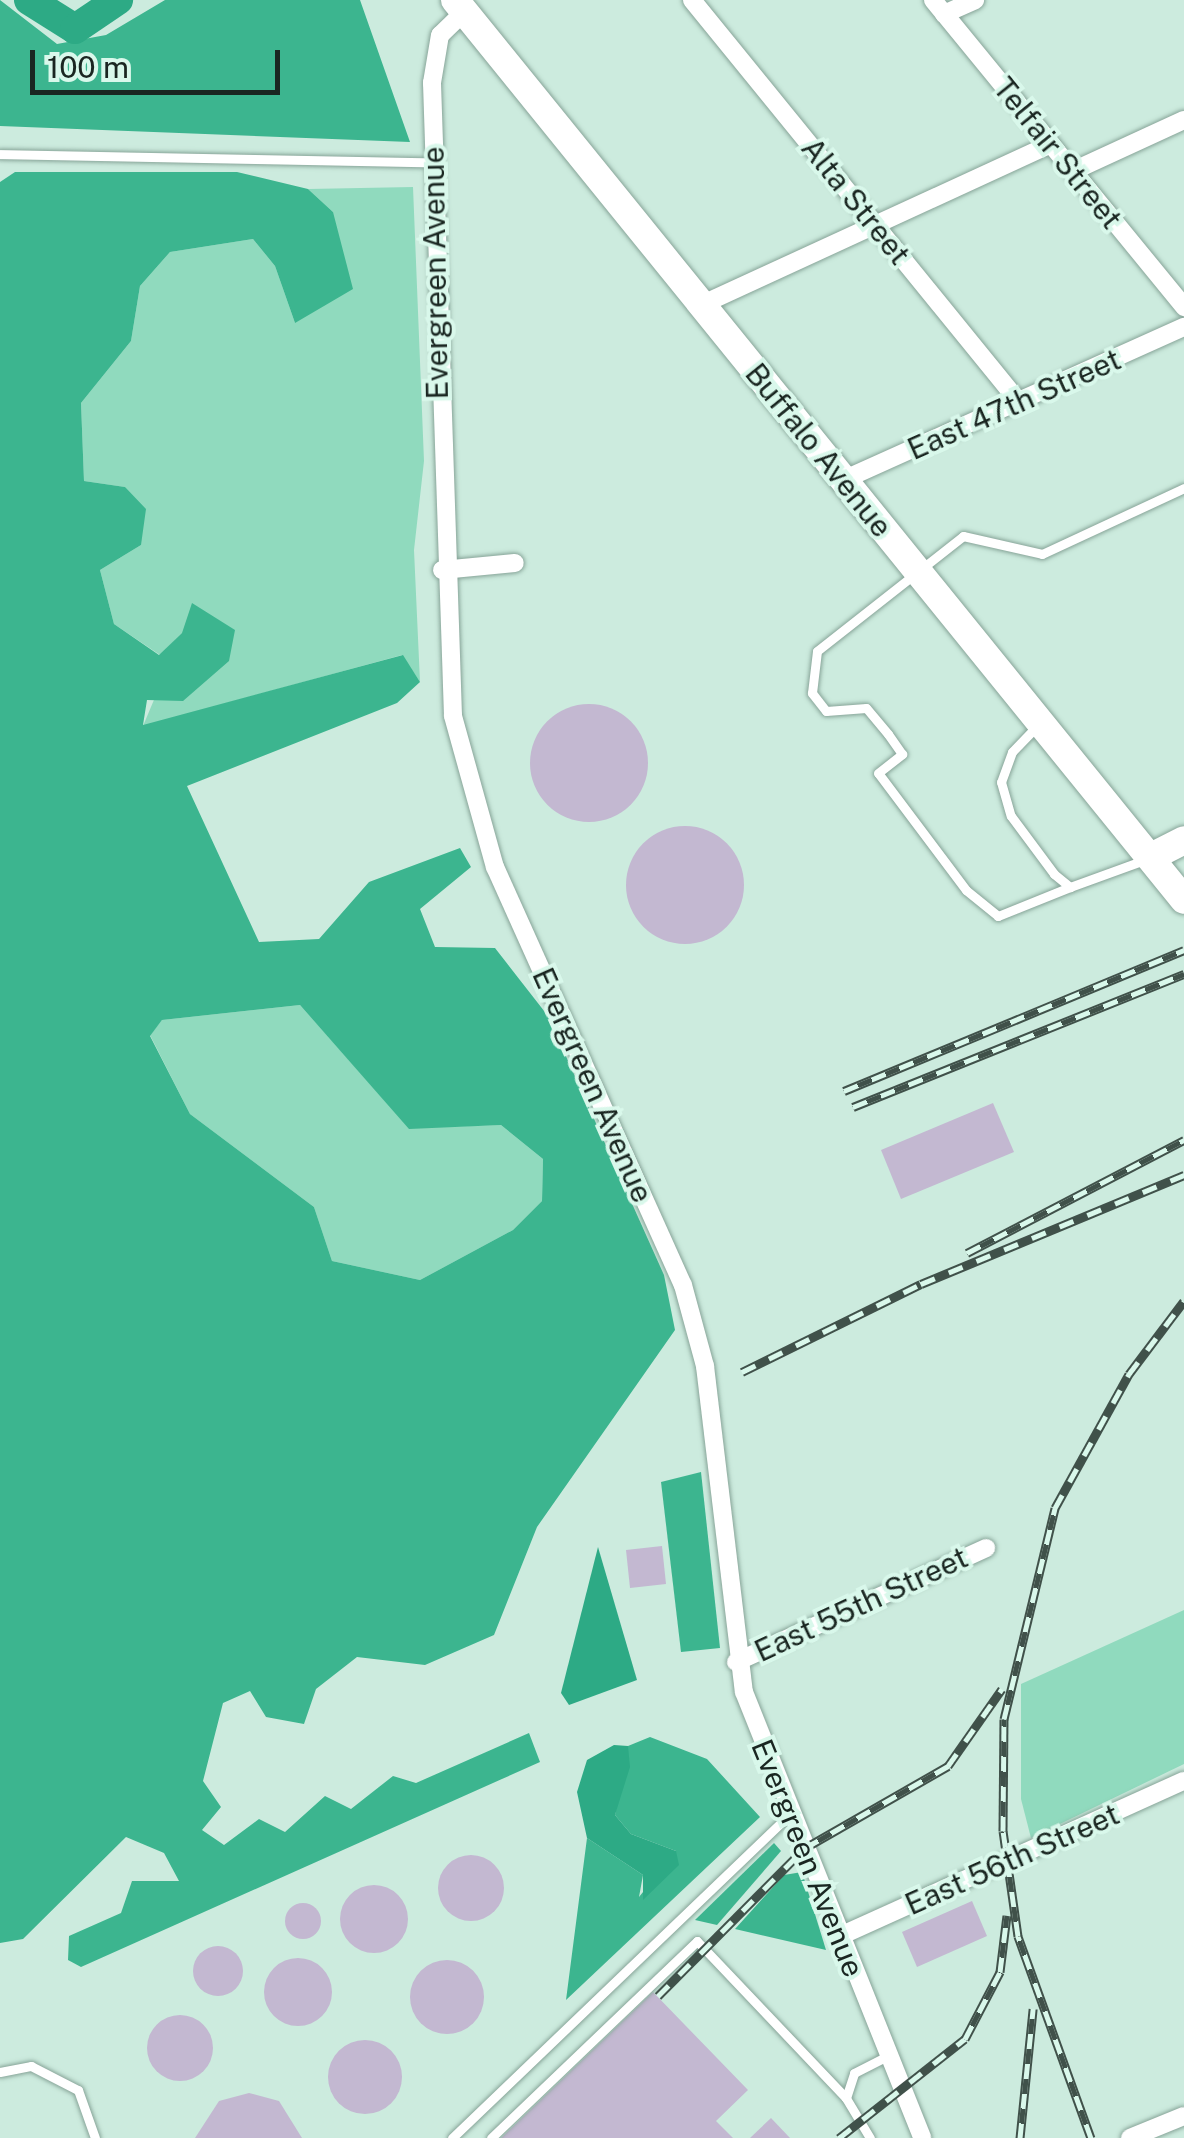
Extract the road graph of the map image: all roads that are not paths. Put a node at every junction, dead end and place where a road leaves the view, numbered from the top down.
1 (692, 0) edge
2 (974, 0) edge
3 (469, 4) edge
4 (939, 7) edge
5 (1184, 120) edge
6 (1051, 144) junction
7 (0, 154) edge
8 (432, 162) junction
9 (1073, 171) junction
10 (875, 224) junction
11 (701, 305) junction
12 (1184, 307) edge
13 (1184, 327) edge
14 (1019, 402) junction
15 (843, 480) junction
16 (1184, 488) edge
17 (515, 563) dead end
18 (442, 570) junction
19 (920, 575) junction
20 (1039, 724) junction
21 (1184, 840) edge
22 (1151, 857) junction
23 (1070, 887) junction
24 (1184, 900) edge
25 (986, 1548) dead end
26 (736, 1662) junction
27 (1184, 1782) edge
28 (791, 1813) junction
29 (840, 1936) junction
30 (888, 2056) junction
31 (0, 2072) edge
32 (846, 2098) junction
33 (1184, 2116) edge
34 (865, 2137) edge
35 (95, 2138) edge
36 (452, 2138) edge
37 (491, 2138) edge
38 (922, 2138) edge
39 (1130, 2138) edge

1 - 10 street, Alta Street
2 - 4 street
3 - 8 street, Evergreen Avenue
3 - 11 street, Buffalo Avenue
4 - 6 street, Telfair Street
5 - 9 street
6 - 9 street, Telfair Street
6 - 10 street
7 - 8 lane
8 - 18 street, Evergreen Avenue
9 - 12 street, Telfair Street
10 - 11 street
10 - 14 street, Alta Street
11 - 15 street, Buffalo Avenue
13 - 14 street, East 47th Street
14 - 15 street, East 47th Street
15 - 19 street, Buffalo Avenue
16 - 19 lane
17 - 18 street
18 - 26 street, Evergreen Avenue
19 - 20 street, Buffalo Avenue
19 - 23 lane
20 - 22 street, Buffalo Avenue
20 - 23 lane
21 - 22 street
22 - 23 lane
22 - 24 street, Buffalo Avenue
25 - 26 street, East 55th Street
26 - 28 street, Evergreen Avenue
27 - 29 street, East 56th Street
28 - 29 street, Evergreen Avenue
28 - 36 lane
29 - 30 street, Evergreen Avenue
30 - 32 lane
30 - 38 street, Evergreen Avenue
31 - 35 lane
32 - 34 lane
32 - 37 lane
33 - 39 street

